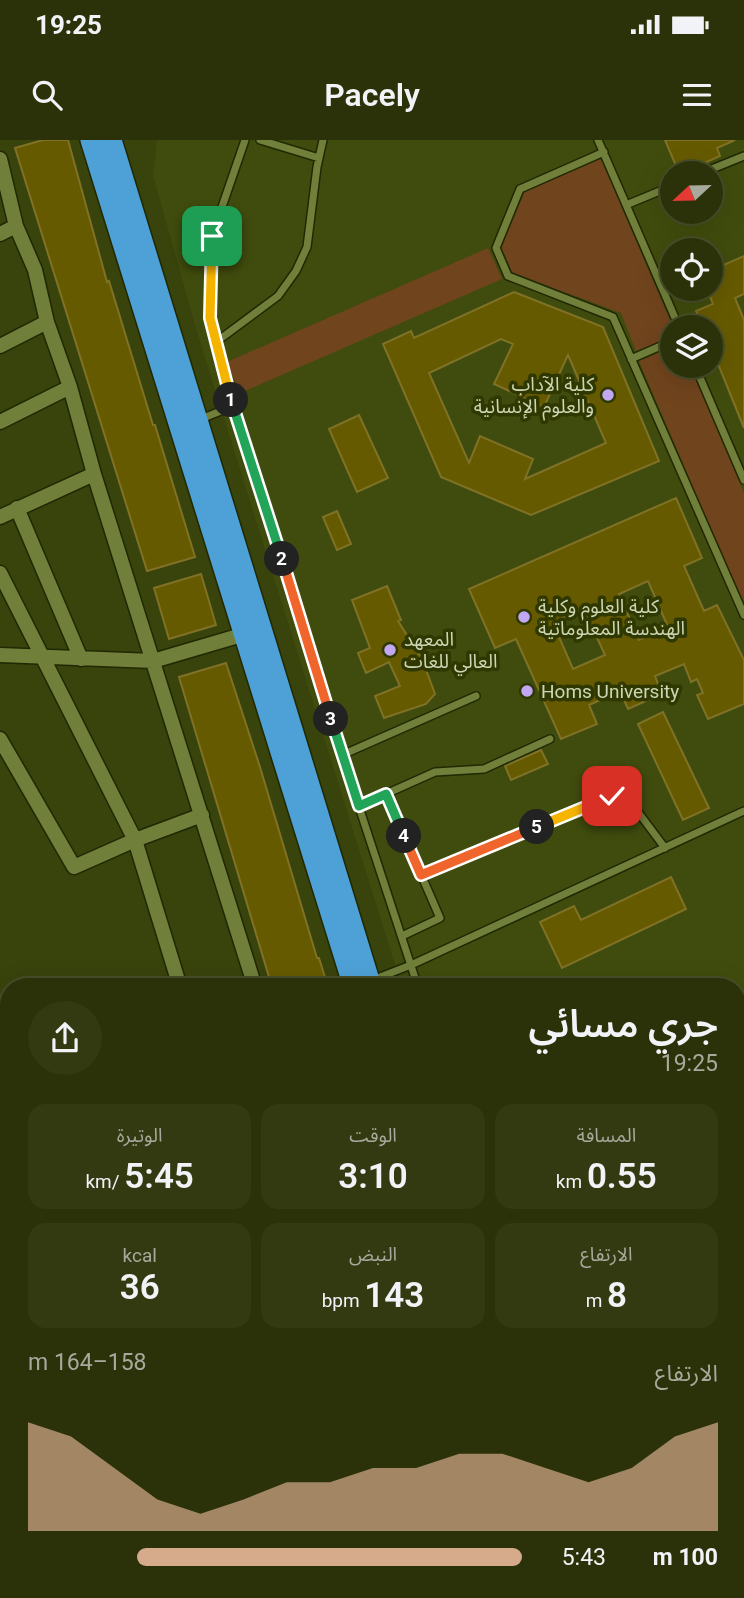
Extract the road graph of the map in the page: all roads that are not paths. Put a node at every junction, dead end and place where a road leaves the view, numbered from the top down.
1 (91, 140) edge
2 (245, 140) edge
3 (260, 140) edge
4 (323, 140) edge
5 (598, 140) edge
6 (114, 144) edge
7 (604, 152) junction
8 (744, 156) edge
9 (319, 158) junction
10 (0, 159) edge
11 (723, 164) edge
12 (660, 191) edge
13 (626, 205) junction
14 (16, 226) junction
15 (0, 234) edge
16 (674, 315) edge
17 (47, 322) junction
18 (216, 342) junction
19 (0, 346) edge
20 (660, 346) edge
21 (632, 359) junction
22 (700, 378) edge
23 (69, 387) junction
24 (233, 406) junction
25 (198, 420) junction
26 (0, 422) edge
27 (94, 474) junction
28 (744, 480) edge
29 (18, 508) junction
30 (0, 517) edge
31 (0, 573) edge
32 (744, 615) edge
33 (245, 634) junction
34 (0, 654) edge
35 (44, 657) junction
36 (82, 659) junction
37 (153, 661) junction
38 (476, 696) dead end
39 (0, 739) edge
40 (550, 739) dead end
41 (342, 755) junction
42 (386, 794) junction
43 (359, 806) junction
44 (744, 811) edge
45 (202, 815) junction
46 (135, 840) junction
47 (665, 848) junction
48 (421, 875) junction
49 (402, 936) junction
50 (411, 965) junction
51 (177, 978) edge
52 (252, 978) edge
53 (363, 978) edge
54 (363, 978) edge
55 (381, 978) edge
56 (415, 978) edge

1 - 33 highway
2 - 18 lane
3 - 9 lane
4 - 9 lane
5 - 7 lane
6 - 25 highway
7 - 13 lane
7 - 21 lane
8 - 11 lane
9 - 18 lane
10 - 14 street
12 - 13 lane
13 - 16 lane
14 - 15 street
14 - 17 street
17 - 19 street
17 - 23 street
18 - 24 lane
20 - 21 lane
21 - 32 lane
22 - 28 lane
23 - 26 street
23 - 27 street
24 - 25 lane
24 - 41 lane
25 - 54 highway
27 - 29 street
27 - 37 street
29 - 30 street
29 - 36 street
31 - 35 street
33 - 37 street
33 - 53 highway
34 - 35 street
35 - 36 street
35 - 46 street
36 - 37 street
37 - 45 street
38 - 41 lane
39 - 46 street
40 - 42 lane
41 - 43 lane
42 - 43 lane
42 - 48 lane
43 - 49 lane
44 - 47 lane
45 - 46 street
45 - 52 street
46 - 51 street
47 - 48 lane
47 - 50 lane
48 - 49 lane
49 - 50 lane
50 - 55 lane
50 - 56 lane

